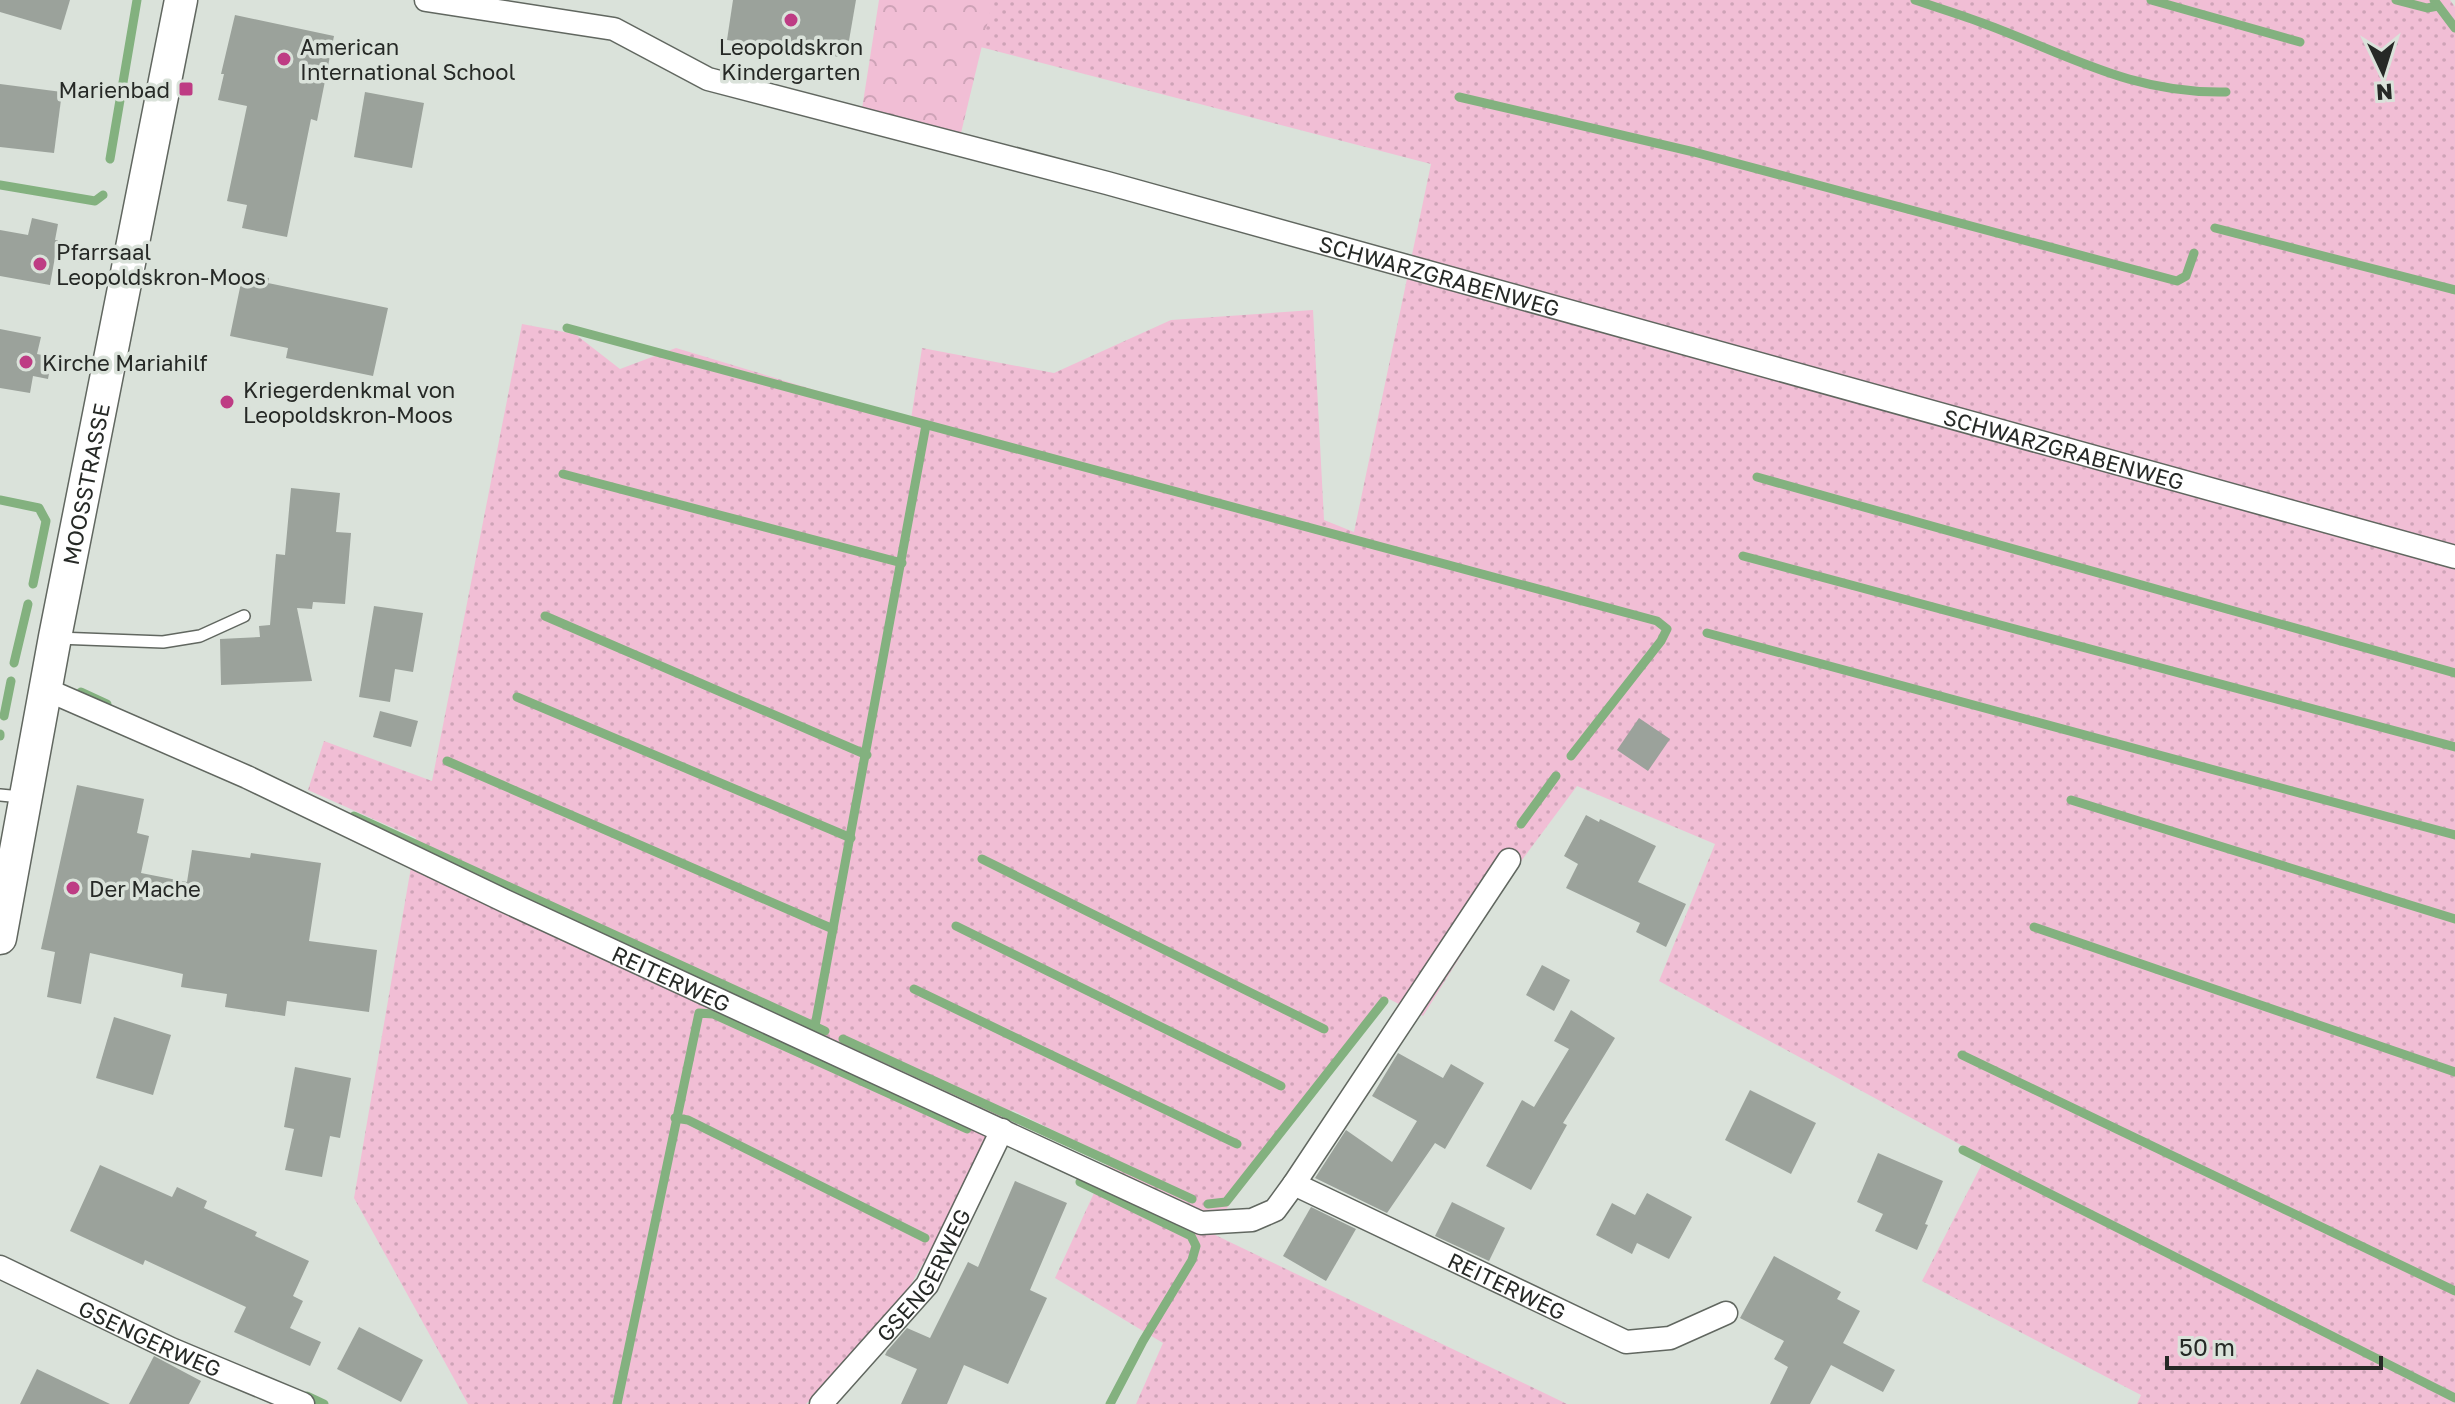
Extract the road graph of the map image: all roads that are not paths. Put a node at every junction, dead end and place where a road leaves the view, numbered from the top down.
1 (181, 0) edge
2 (426, 0) edge
3 (2455, 557) edge
4 (244, 616) dead end
5 (55, 637) junction
6 (45, 689) junction
7 (13, 796) edge
8 (1509, 860) dead end
9 (0, 938) edge
10 (1002, 1130) junction
11 (1294, 1184) junction
12 (0, 1267) edge
13 (1726, 1313) dead end
14 (303, 1404) edge
15 (821, 1404) edge

1 - 5 street, MOOSSTRASSE
2 - 3 street, SCHWARZGRABENWEG
4 - 5 lane
5 - 6 street, MOOSSTRASSE
6 - 7 street, MOOSSTRASSE
6 - 10 street, REITERWEG
7 - 9 street, MOOSSTRASSE
8 - 11 street, REITERWEG
10 - 11 street, REITERWEG
10 - 15 street, GSENGERWEG
11 - 13 street, REITERWEG
12 - 14 street, GSENGERWEG

